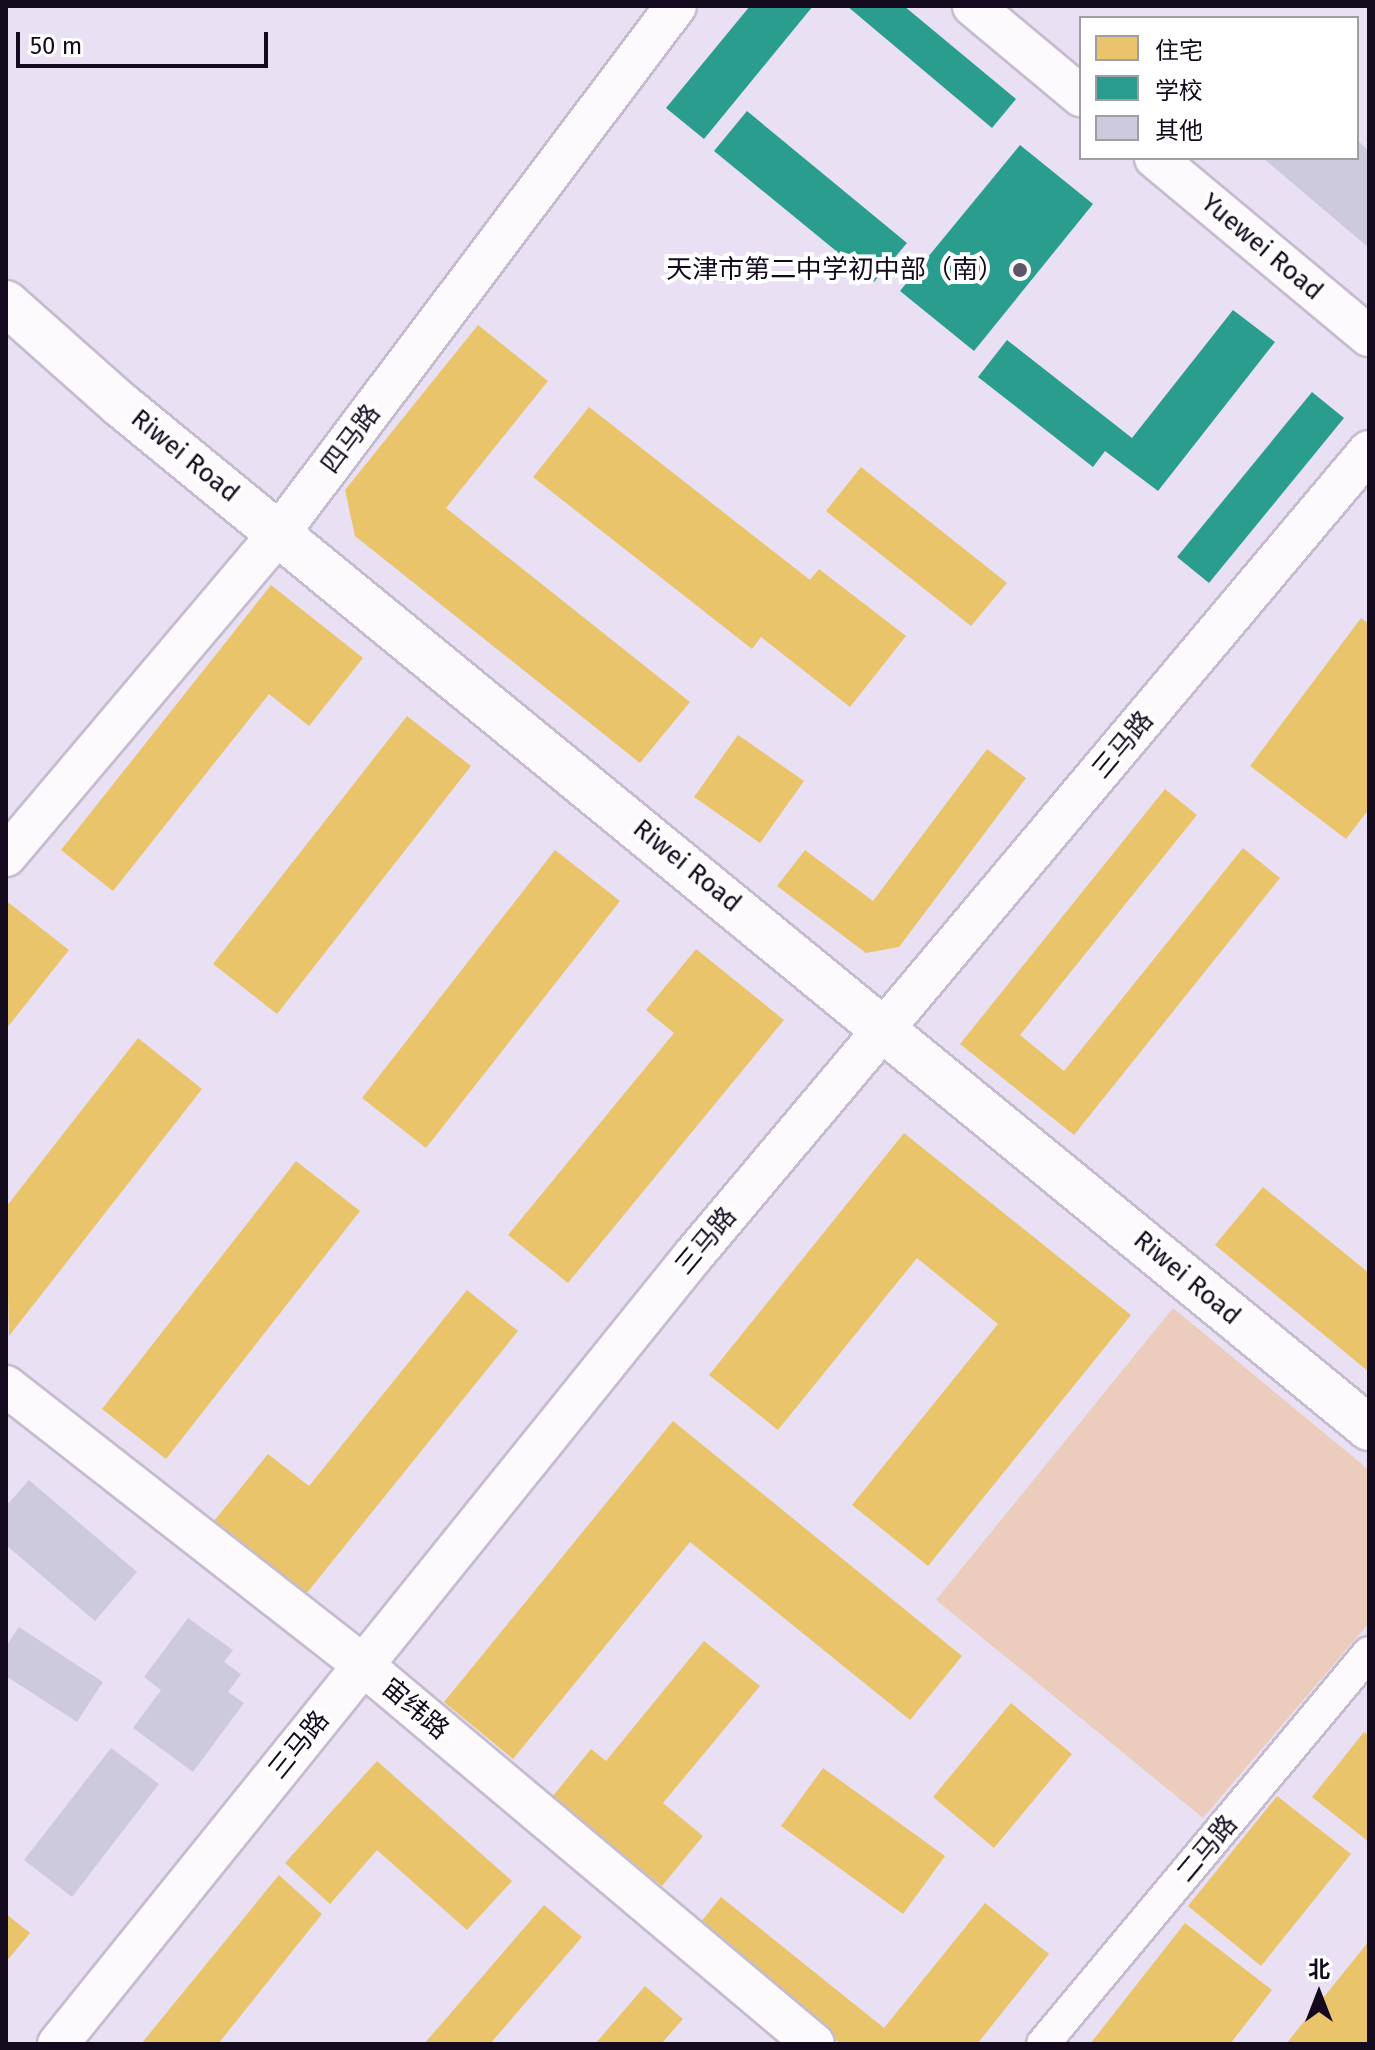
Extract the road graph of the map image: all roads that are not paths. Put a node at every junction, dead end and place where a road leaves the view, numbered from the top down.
1 (676, 6) edge
2 (973, 6) edge
3 (1079, 94) edge
4 (1157, 160) edge
5 (6, 303) edge
6 (1369, 336) edge
7 (1369, 451) edge
8 (280, 532) junction
9 (6, 856) edge
10 (886, 1029) junction
11 (6, 1386) edge
12 (1369, 1428) edge
13 (1369, 1653) edge
14 (363, 1665) junction
15 (58, 2044) edge
16 (814, 2044) edge
17 (1043, 2044) edge

1 - 8 street, 四马路
2 - 3 street
4 - 6 street, Yuewei Road
5 - 8 main road, Riwei Road
7 - 10 street, 三马路
8 - 9 street, 四马路
8 - 10 main road, Riwei Road
10 - 12 main road, Riwei Road
10 - 14 street, 三马路
11 - 14 street, 宙纬路
13 - 17 street, 二马路
14 - 15 street, 三马路
14 - 16 street, 宙纬路

